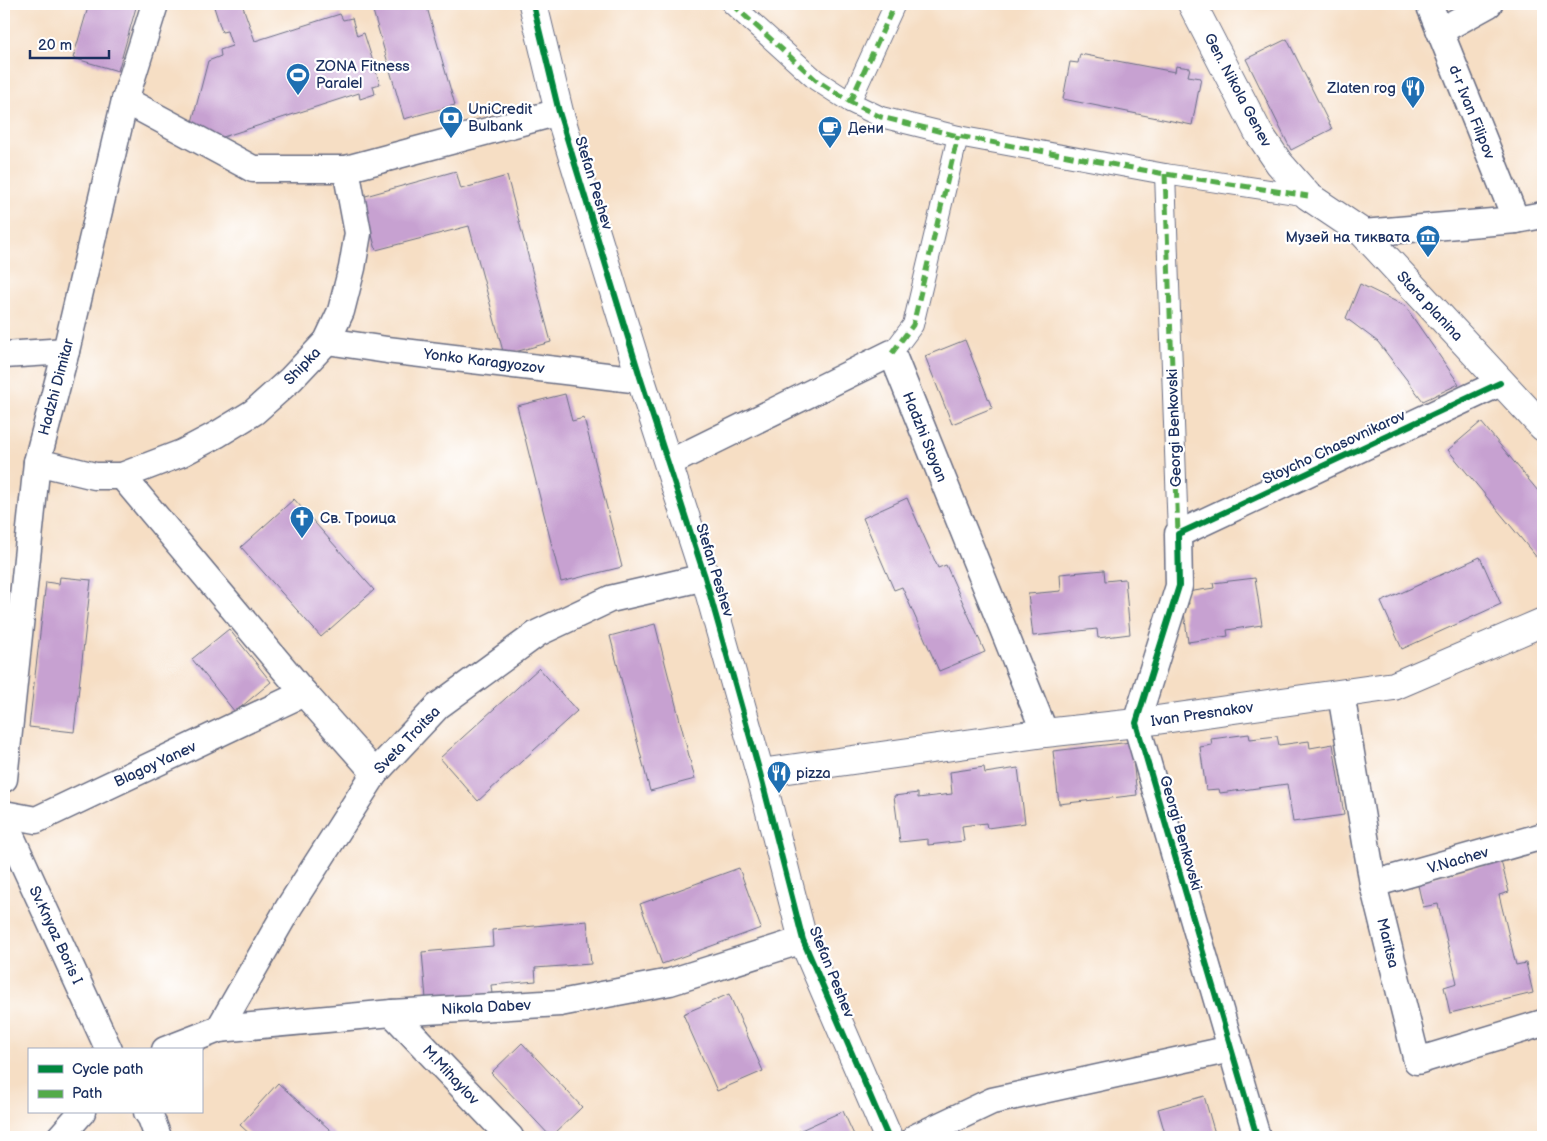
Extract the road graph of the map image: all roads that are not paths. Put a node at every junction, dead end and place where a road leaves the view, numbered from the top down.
1 (155, 4) edge
2 (533, 4) edge
3 (732, 4) edge
4 (895, 4) edge
5 (1192, 4) edge
6 (1429, 4) edge
7 (1489, 4) edge
8 (1440, 31) junction
9 (125, 100) junction
10 (850, 102) junction
11 (560, 112) junction
12 (958, 136) junction
13 (346, 169) junction
14 (1165, 174) junction
15 (1308, 196) junction
16 (1543, 215) edge
17 (1516, 220) junction
18 (1364, 233) junction
19 (327, 341) junction
20 (66, 351) junction
21 (892, 353) junction
22 (4, 355) edge
23 (641, 380) junction
24 (1500, 383) junction
25 (1543, 427) edge
26 (37, 462) junction
27 (669, 463) junction
28 (122, 476) junction
29 (1178, 534) junction
30 (704, 577) junction
31 (1543, 622) edge
32 (304, 693) junction
33 (1341, 694) junction
34 (1136, 723) junction
35 (1045, 733) junction
36 (375, 773) junction
37 (760, 773) junction
38 (4, 779) edge
39 (4, 814) edge
40 (4, 821) edge
41 (1543, 836) edge
42 (1373, 884) junction
43 (803, 940) junction
44 (392, 1012) junction
45 (1543, 1023) edge
46 (219, 1029) junction
47 (108, 1048) edge
48 (170, 1048) edge
49 (1231, 1049) junction
50 (80, 1114) edge
51 (152, 1123) edge
52 (60, 1137) edge
53 (170, 1137) edge
54 (510, 1137) edge
55 (888, 1137) edge
56 (916, 1137) edge
57 (1256, 1137) edge

1 - 9 street, Hadzhi Dimitar
2 - 11 street, Stefan Peshev
3 - 10 street
4 - 10 street
5 - 15 street, Gen. Nikola Genev
6 - 8 street, d-r Ivan Filipov
7 - 8 street
8 - 17 street, d-r Ivan Filipov
9 - 13 street
9 - 20 street, Hadzhi Dimitar
10 - 12 street
11 - 13 street
11 - 23 street, Stefan Peshev
12 - 14 street
12 - 21 street
13 - 19 street, Shipka
14 - 15 street
14 - 29 street, Georgi Benkovski
15 - 18 street, Stara planina
16 - 17 street
17 - 18 street
18 - 24 street, Stara planina
19 - 23 street, Yonko Karagyozov
19 - 28 street, Shipka
20 - 22 street
20 - 26 street, Hadzhi Dimitar
21 - 27 street
21 - 35 street, Hadzhi Stoyan
23 - 27 street, Stefan Peshev
24 - 25 street, Stara planina
24 - 29 street, Stoycho Chasovnikarov
26 - 28 street, Shipka
26 - 38 street, Hadzhi Dimitar
27 - 30 street, Stefan Peshev
28 - 32 street
29 - 34 street, Georgi Benkovski
30 - 36 street, Sveta Troitsa
30 - 37 street, Stefan Peshev
31 - 33 street, Ivan Presnakov
32 - 36 street
32 - 39 street, Blagoy Yanev
33 - 34 street, Ivan Presnakov
33 - 42 street, Maritsa
34 - 35 street, Ivan Presnakov
34 - 49 street, Georgi Benkovski
35 - 37 street, Ivan Presnakov
36 - 46 street, Sveta Troitsa
37 - 43 street, Stefan Peshev
40 - 47 street, Sv.Knyaz Boris I
41 - 42 street, V.Nachev
42 - 45 street, Maritsa
43 - 44 street, Nikola Dabev
43 - 55 street, Stefan Peshev
44 - 46 street, Nikola Dabev
44 - 54 street, M.Mihaylov
46 - 48 street, Nikola Dabev
49 - 56 street
49 - 57 street, Georgi Benkovski
50 - 52 street
51 - 53 street

